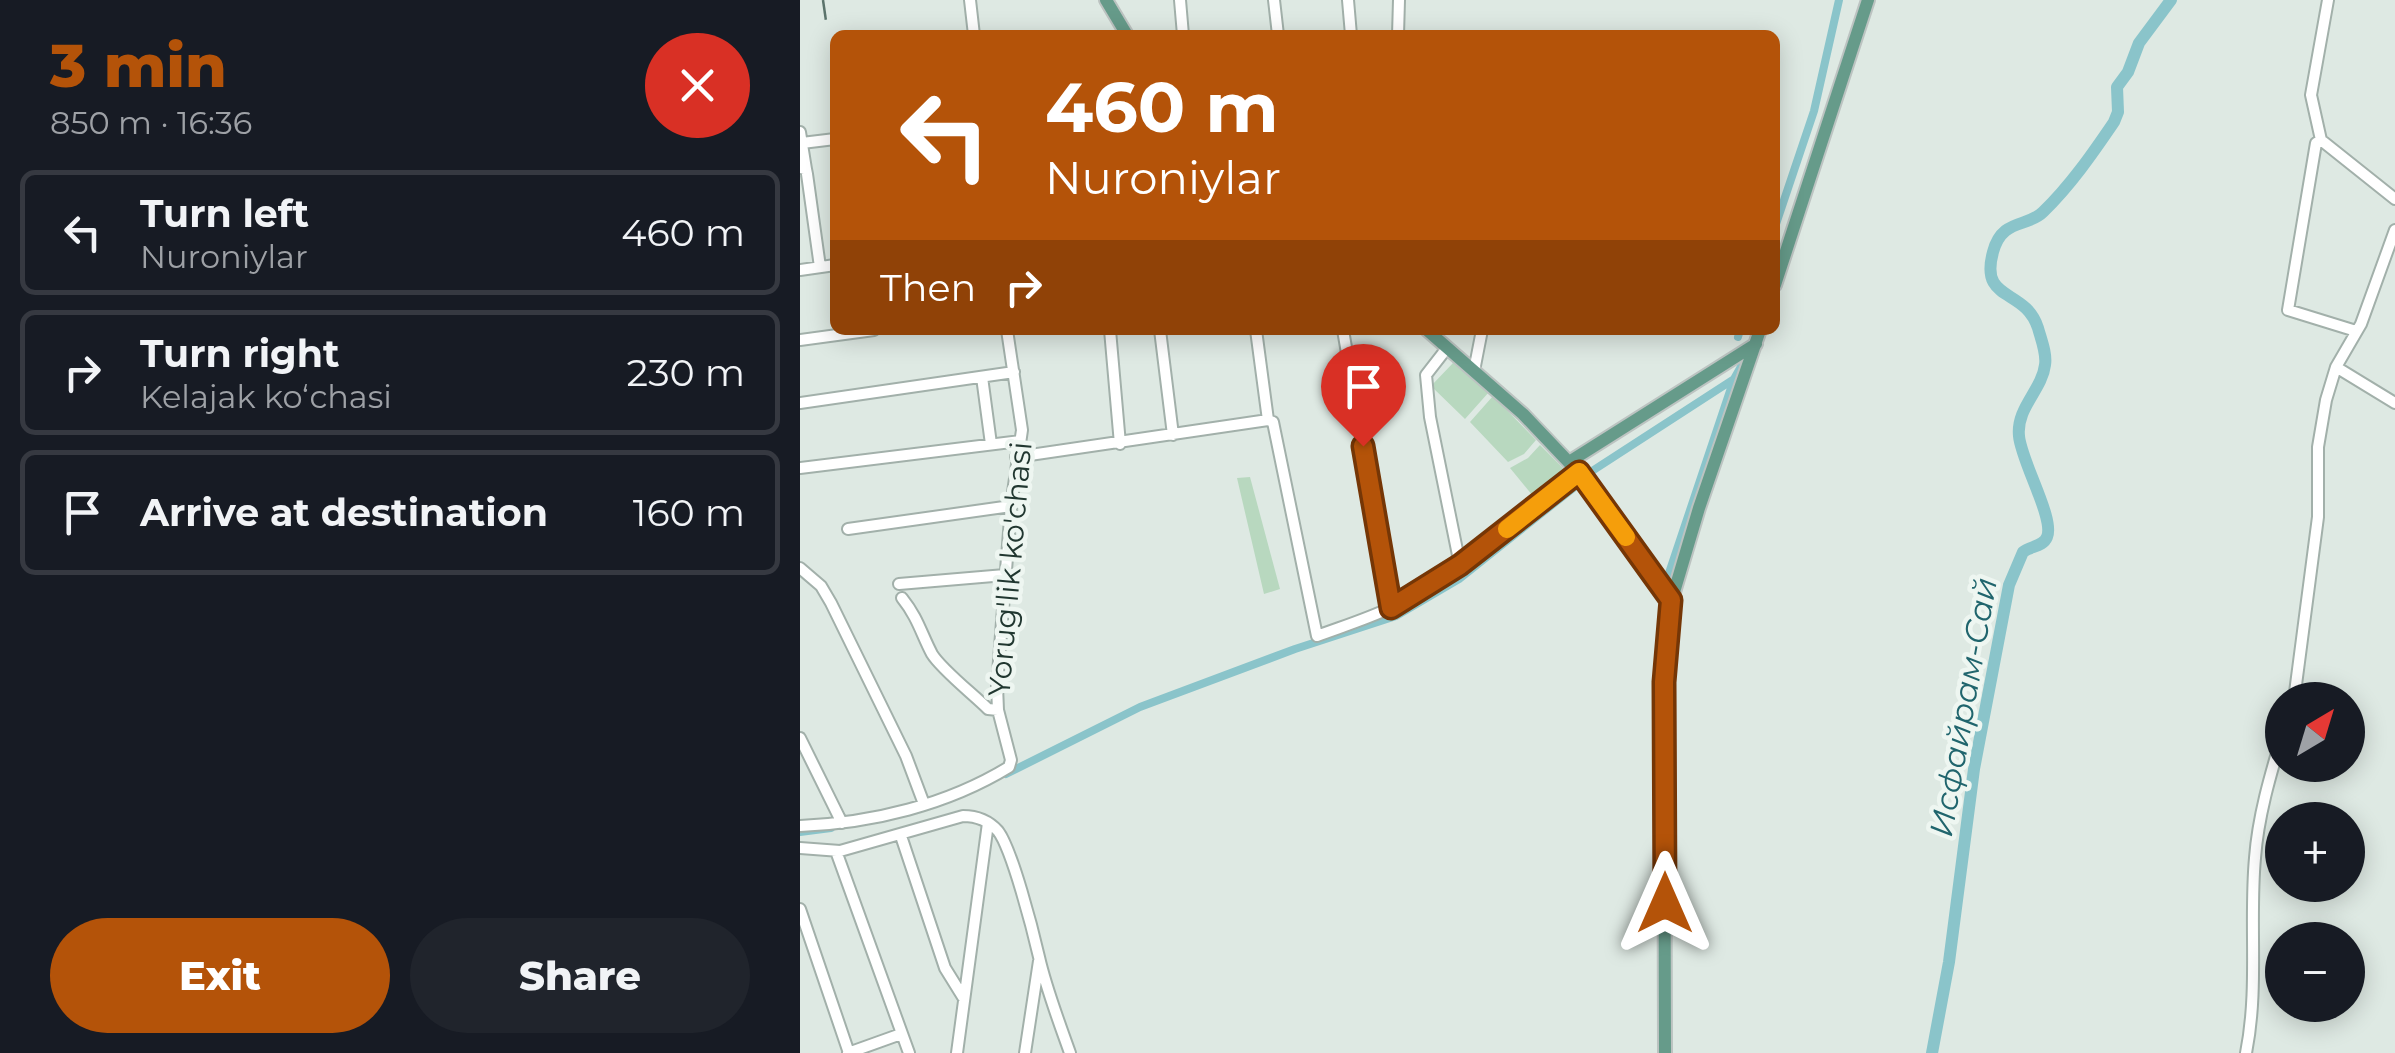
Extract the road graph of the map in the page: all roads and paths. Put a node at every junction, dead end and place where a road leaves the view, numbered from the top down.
1 (970, 0) edge
2 (1106, 0) edge
3 (1180, 0) edge
4 (1274, 0) edge
5 (1348, 0) edge
6 (1398, 0) edge
7 (1868, 0) edge
8 (2328, 0) edge
9 (973, 30) edge
10 (1123, 30) edge
11 (1183, 30) edge
12 (1277, 30) edge
13 (1351, 30) edge
14 (1398, 30) edge
15 (801, 138) edge
16 (830, 139) edge
17 (2320, 140) junction
18 (803, 168) edge
19 (2395, 199) edge
20 (2395, 230) edge
21 (830, 266) edge
22 (820, 267) junction
23 (1780, 269) edge
24 (800, 270) edge
25 (2356, 331) junction
26 (837, 335) edge
27 (1009, 335) edge
28 (1110, 335) edge
29 (1161, 335) edge
30 (1257, 335) edge
31 (1344, 335) edge
32 (1433, 335) edge
33 (1481, 335) edge
34 (1758, 337) edge
35 (800, 340) edge
36 (1447, 348) junction
37 (2336, 367) junction
38 (1474, 371) junction
39 (1014, 372) junction
40 (982, 377) junction
41 (2395, 402) edge
42 (800, 403) edge
43 (1268, 420) junction
44 (1173, 435) junction
45 (1020, 441) junction
46 (991, 444) junction
47 (1120, 444) junction
48 (1016, 457) junction
49 (1574, 467) junction
50 (800, 468) edge
51 (1011, 506) junction
52 (848, 529) dead end
53 (1460, 565) junction
54 (800, 568) edge
55 (1005, 575) junction
56 (899, 584) dead end
57 (902, 598) dead end
58 (1671, 600) junction
59 (1391, 608) junction
60 (2296, 682) edge
61 (998, 710) junction
62 (800, 738) edge
63 (2270, 782) edge
64 (924, 804) junction
65 (842, 823) junction
66 (988, 823) junction
67 (800, 826) edge
68 (902, 836) junction
69 (800, 848) edge
70 (836, 851) junction
71 (800, 909) edge
72 (1039, 961) junction
73 (963, 997) junction
74 (902, 1034) junction
75 (848, 1053) edge
76 (909, 1053) edge
77 (957, 1053) edge
78 (1026, 1053) edge
79 (1070, 1053) edge
80 (1665, 1053) edge
81 (2246, 1053) edge

1 - 9 street
2 - 10 main road
3 - 11 street
4 - 12 street
5 - 13 street
6 - 14 street
7 - 23 main road
8 - 17 street
15 - 16 street
15 - 18 street
17 - 19 street
17 - 25 street
18 - 22 street
20 - 25 street
21 - 22 street
22 - 24 street
25 - 37 street
26 - 35 street
27 - 39 street, Yorug'lik ko'chasi
28 - 47 street
29 - 44 street
30 - 43 street
31 - 59 street
32 - 36 main road
33 - 38 street
34 - 49 main road
34 - 58 main road
36 - 38 main road
36 - 53 street
37 - 41 street
37 - 60 street
38 - 49 main road
39 - 40 street
39 - 45 street, Yorug'lik ko'chasi
40 - 42 street
40 - 46 street
43 - 44 street
43 - 59 street
44 - 47 street
45 - 46 street
45 - 48 street, Yorug'lik ko'chasi
46 - 50 street
47 - 48 street
48 - 51 street, Yorug'lik ko'chasi
49 - 53 street
49 - 58 main road
51 - 52 street
51 - 55 street, Yorug'lik ko'chasi
53 - 59 street
54 - 64 street
55 - 56 street
55 - 61 street, Yorug'lik ko'chasi
57 - 61 street
58 - 80 main road
61 - 64 street, Yorug'lik ko'chasi
62 - 65 street
63 - 81 street
64 - 65 street, Yorug'lik ko'chasi
65 - 67 street, Yorug'lik ko'chasi
66 - 68 street
66 - 72 street
66 - 73 street
68 - 70 street
68 - 73 street
69 - 70 street
70 - 74 street
71 - 75 street
72 - 78 street
72 - 79 street
73 - 77 street
74 - 75 street
74 - 76 street

